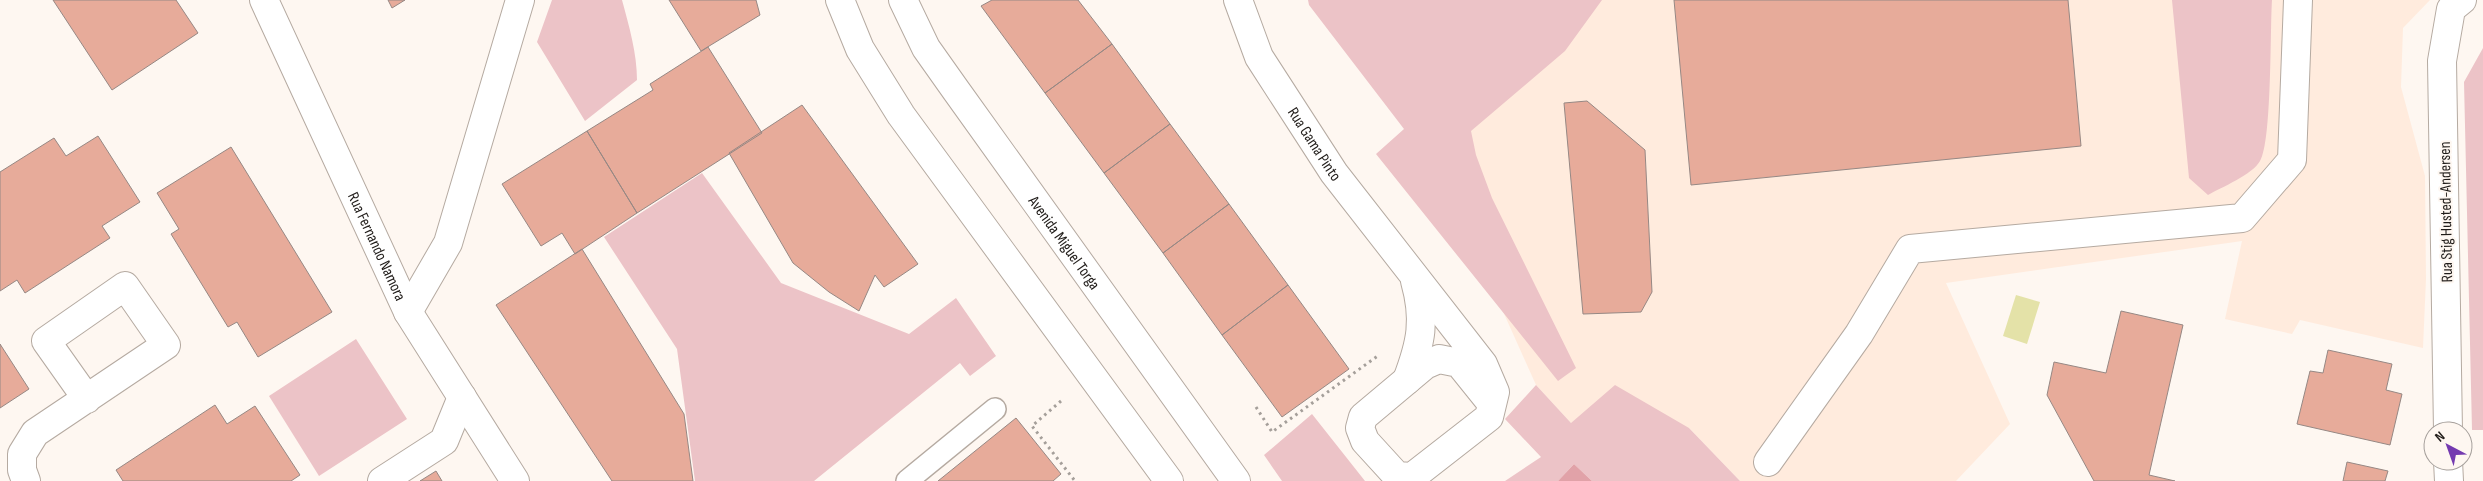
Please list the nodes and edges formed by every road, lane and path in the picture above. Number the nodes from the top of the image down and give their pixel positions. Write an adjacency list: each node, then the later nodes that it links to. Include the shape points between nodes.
1 (264, 0): 9 (street, Rua Fernando Namora)
2 (520, 0): 9 (street, via 448,243)
3 (840, 0): 25 (street, via 860,49 901,115)
4 (903, 0): 26 (street, Avenida Miguel Torga, via 926,48 954,90)
5 (1238, 0): 8 (street, Rua Gama Pinto, via 1259,57 1334,173)
6 (2298, 0): 19 (street, via 2292,160 2242,218 1910,249 1859,334)
7 (2455, 3): 18 (street, Rua Stig Husted-Andersen, via 2442,61)
8 (1413, 274): 11 (street, Rua Gama Pinto, via 1421,300 1423,323 1418,352); 15 (street, Rua Gama Pinto, via 1483,364 1495,392)
9 (408, 312): 12 (street, Rua Fernando Namora)
10 (1381, 354): 16 (path, via 1272,432)
11 (1407, 380): 15 (street, Rua Gama Pinto, via 1439,359 1452,361 1459,363); 15 (street, Rua Gama Pinto, via 1363,417 1360,428 1365,441 1402,478 1412,477 1489,417)
12 (462, 397): 21 (street, via 444,440); 22 (street, Rua Fernando Namora)
13 (86, 399): 20 (street, via 35,433 22,454)
14 (1061, 401): 24 (path, via 1032,426)
15 (1492, 404)
16 (1256, 407)
17 (995, 409): 23 (lane)
18 (2448, 421)
19 (1768, 462)
20 (26, 481)
21 (382, 481)
22 (515, 481)
23 (907, 481)
24 (1075, 481)
25 (1169, 481)
26 (1236, 481)

